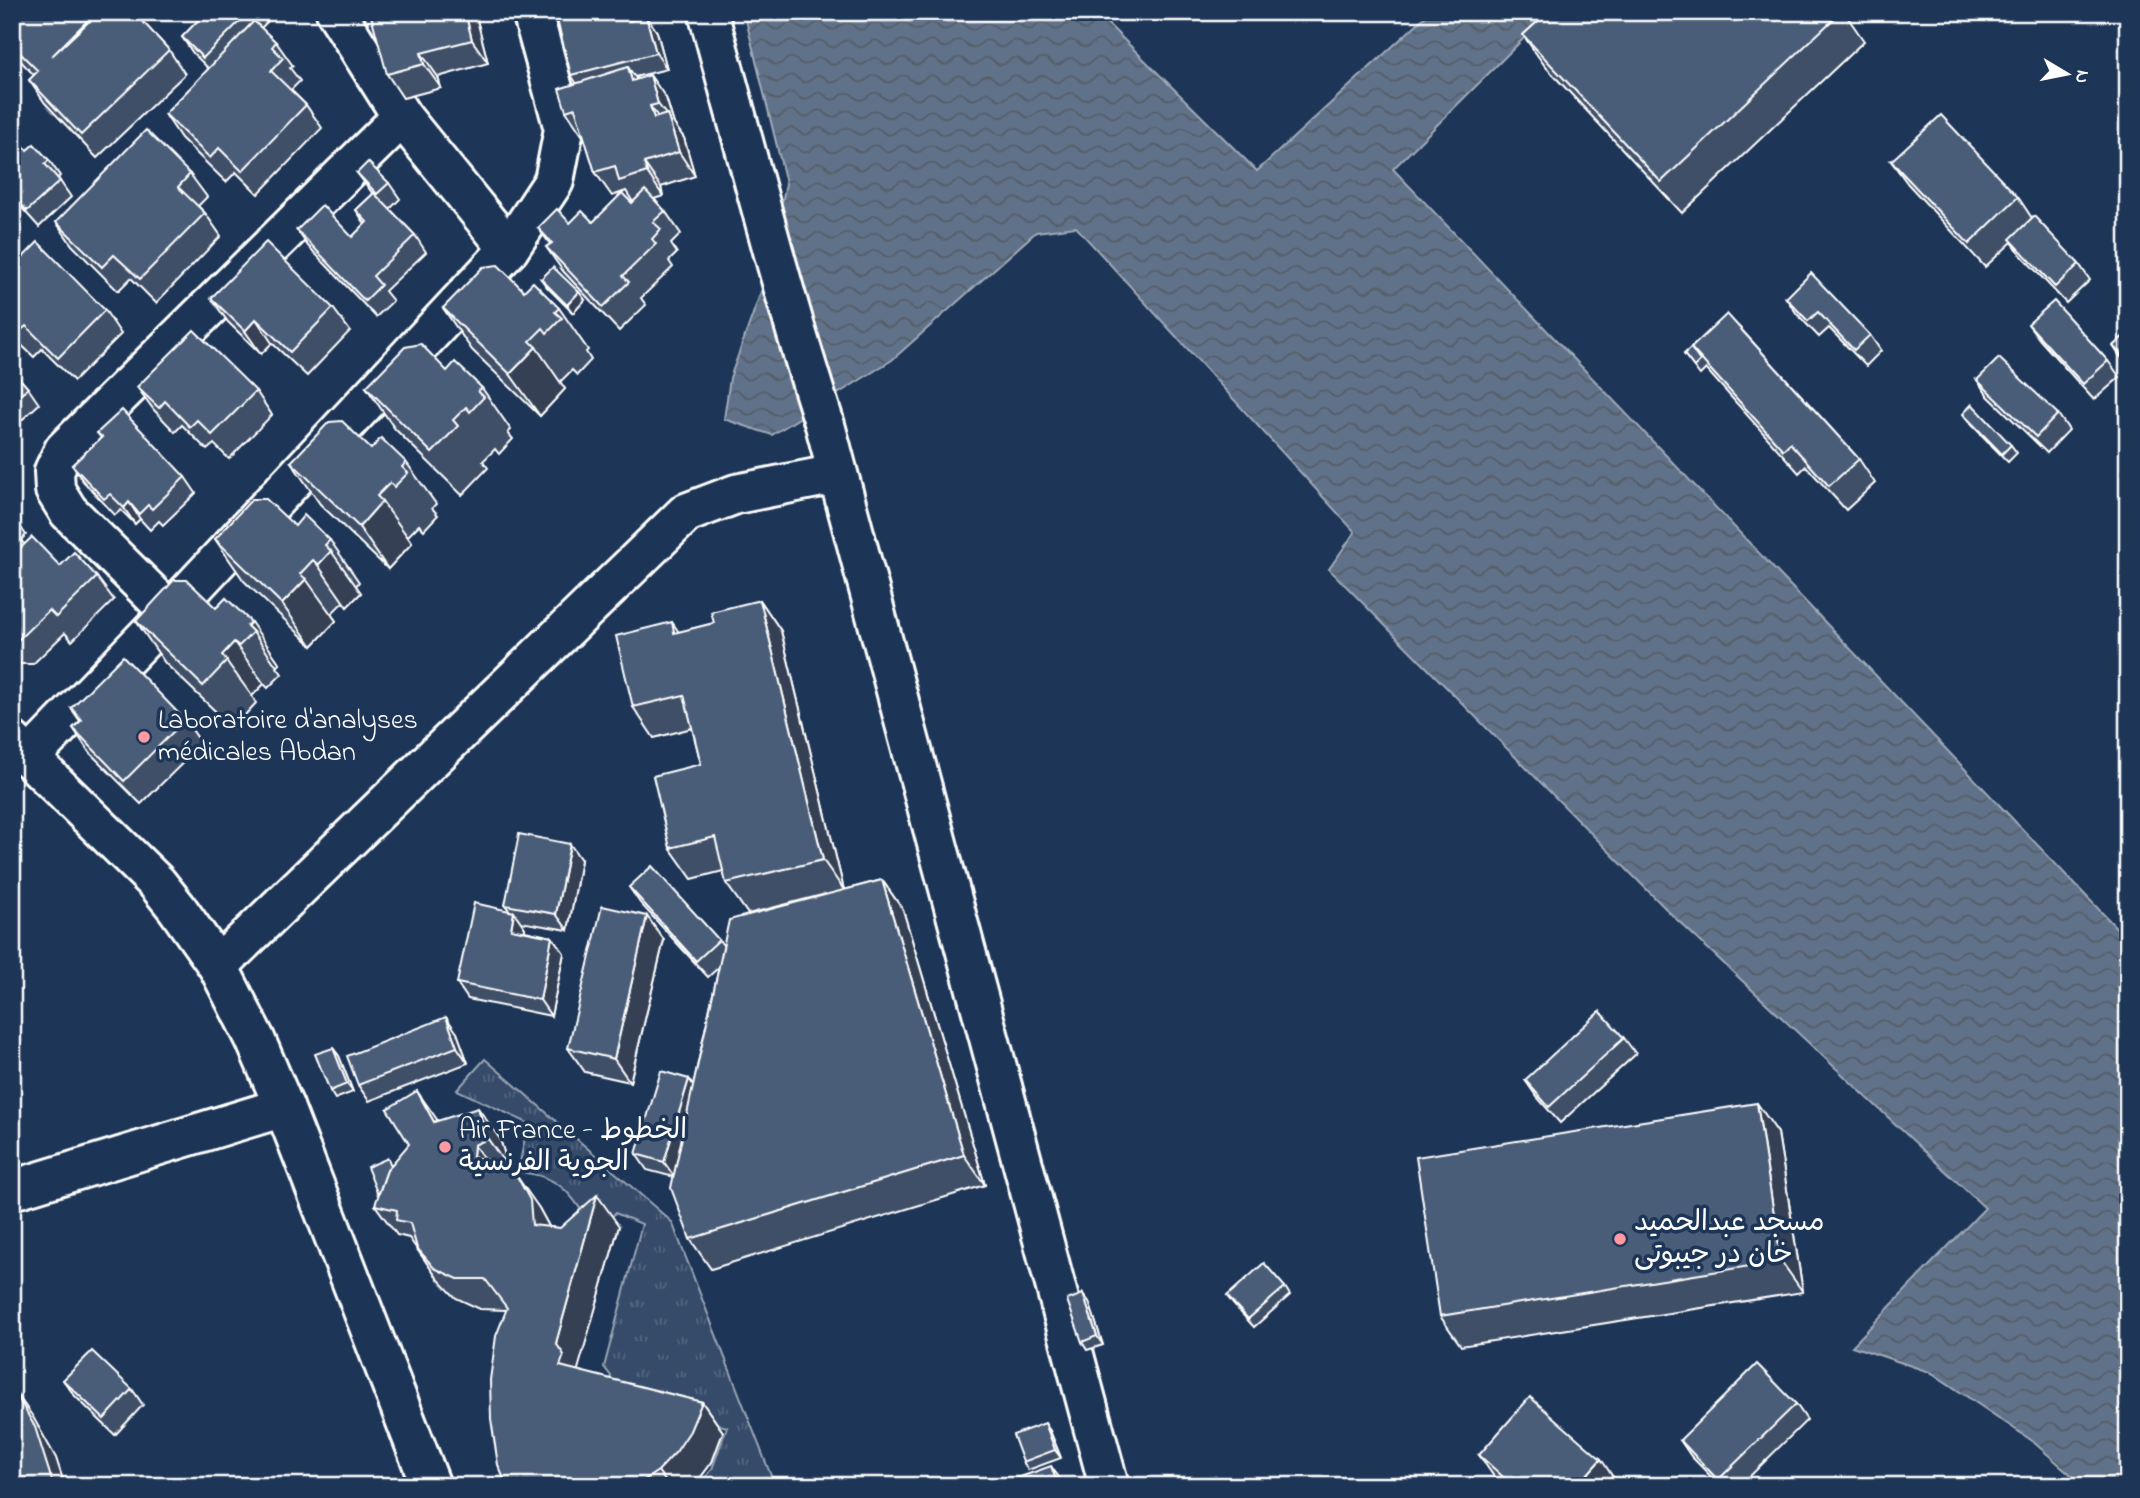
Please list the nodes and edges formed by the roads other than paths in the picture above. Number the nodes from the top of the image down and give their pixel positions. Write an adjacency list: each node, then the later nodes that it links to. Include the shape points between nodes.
1 (336, 12): 4 (street)
2 (532, 12): 5 (street, via 564,129 554,181)
3 (708, 12): 6 (street)
4 (402, 117): 5 (street); 7 (street, via 64,450 54,471 55,490 68,511)
5 (509, 249): 7 (street)
6 (837, 474): 9 (street, via 736,494 686,513); 13 (street)
7 (170, 611): 8 (street)
8 (21, 750): 9 (street, via 123,848 177,908)
9 (210, 955): 10 (street, via 255,1039)
10 (284, 1107): 11 (street); 12 (street)
11 (12, 1190)
12 (430, 1486)
13 (1109, 1486)

